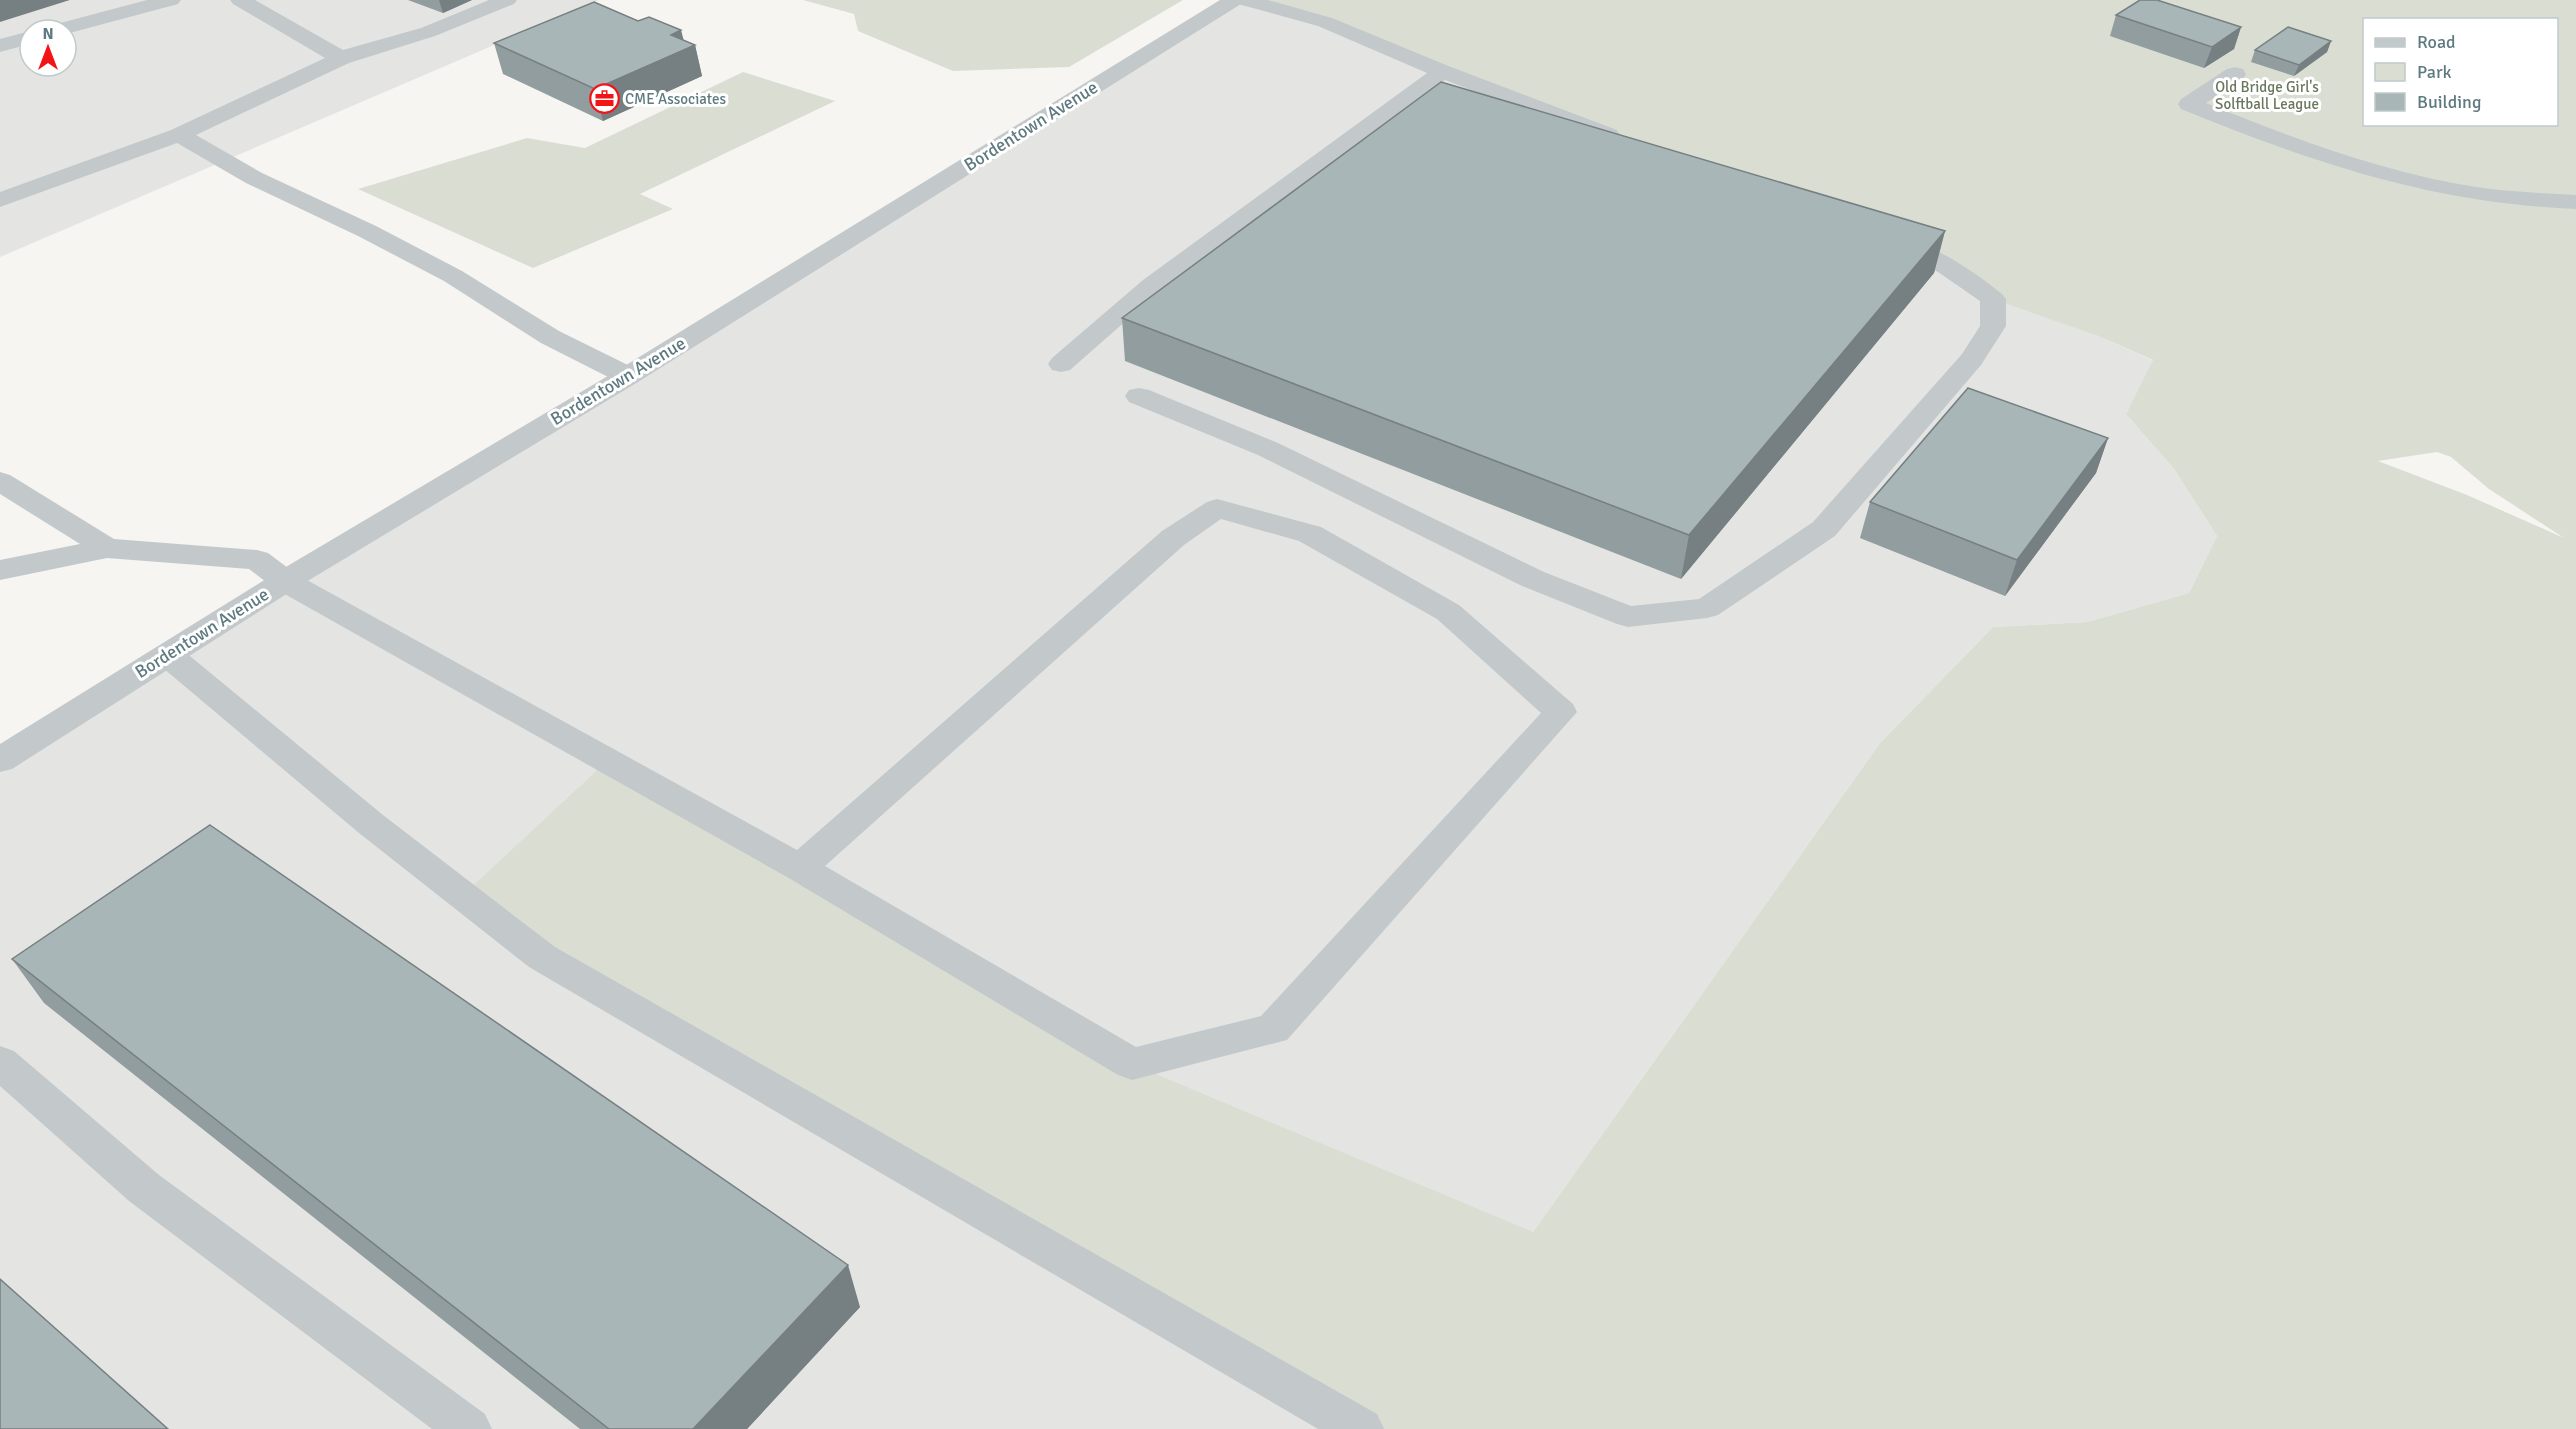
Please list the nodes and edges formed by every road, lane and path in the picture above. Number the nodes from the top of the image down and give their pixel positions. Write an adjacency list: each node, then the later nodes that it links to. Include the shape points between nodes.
1 (171, 0): 6 (street)
2 (240, 0): 9 (street)
3 (507, 0): 9 (street, via 428,32)
4 (1234, 0): 18 (street, Bordentown Avenue)
5 (1245, 0): 10 (street, via 1325,22)
6 (78, 24)
7 (18, 41): 8 (street)
8 (0, 46)
9 (341, 58): 12 (street)
10 (1443, 72): 13 (street); 17 (street, via 1152,285)
11 (2235, 74): 15 (street, via 2189,104 2264,135 2384,173 2453,189)
12 (179, 135): 14 (street); 18 (street, via 254,178 453,276 550,337)
13 (1629, 142)
14 (0, 200)
15 (2576, 202)
16 (1871, 233): 19 (street, via 1926,254 1963,274 1993,299 1993,326 1972,359 1824,529 1707,608 1628,617 1533,579 1268,449)
17 (1061, 364)
18 (628, 376): 23 (street, Bordentown Avenue)
19 (1139, 396)
20 (0, 481): 21 (street)
21 (107, 548): 22 (street); 23 (street, via 257,560)
22 (0, 570)
23 (285, 581): 24 (street, Bordentown Avenue); 26 (street)
24 (168, 655): 25 (street, Bordentown Avenue); 29 (street, via 371,824 542,957)
25 (0, 760)
26 (800, 868): 26 (street, via 1132,1064 1273,1029 1562,712 1448,612 1310,534 1217,508 1173,538)
27 (0, 1062): 28 (street, via 144,1188)
28 (469, 1429)
29 (1360, 1429)

